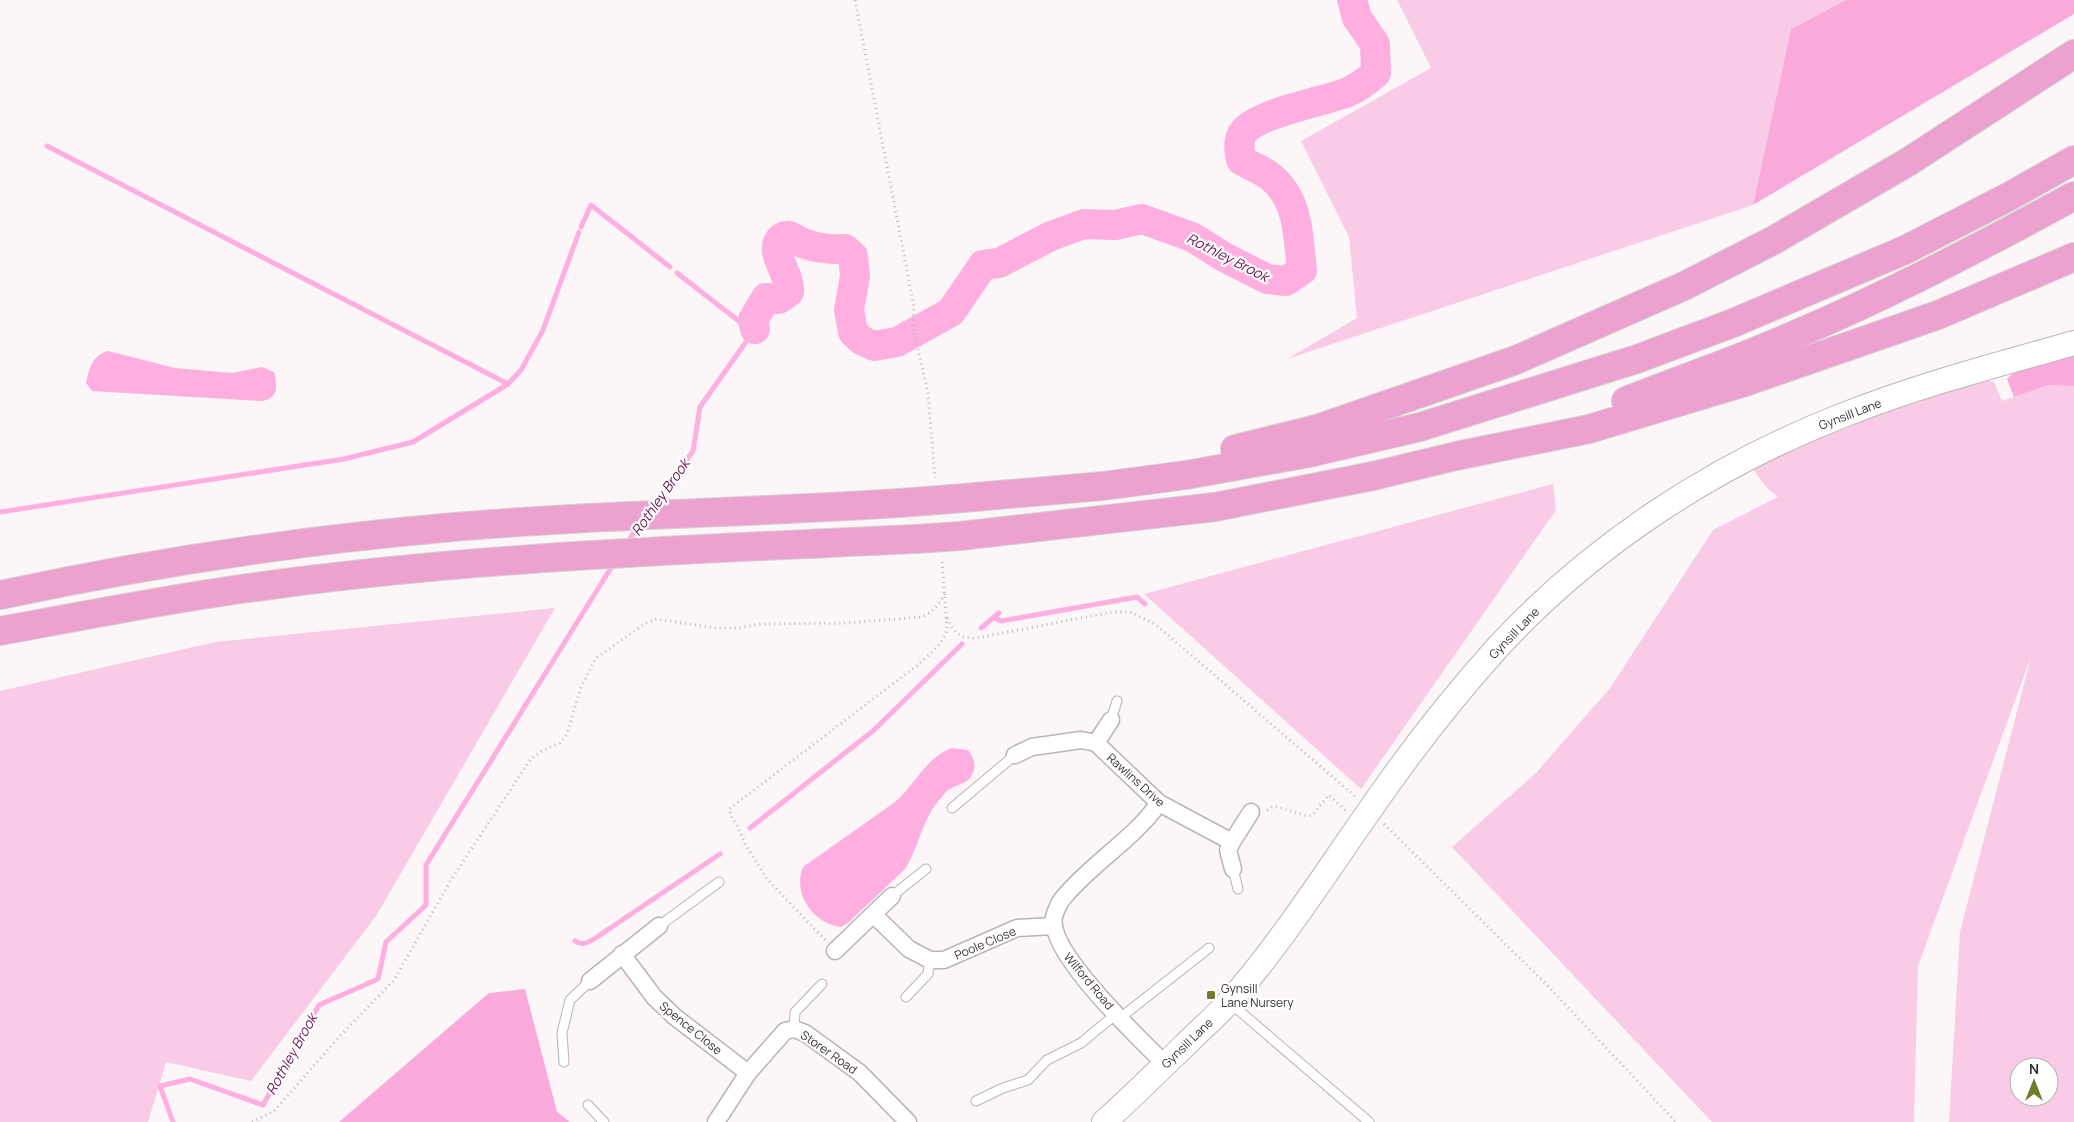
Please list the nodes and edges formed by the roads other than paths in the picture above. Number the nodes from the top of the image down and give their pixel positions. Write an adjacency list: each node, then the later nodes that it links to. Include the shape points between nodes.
1 (2074, 54): 7 (highway, via 1908,162 1774,240 1684,286 1516,360 1320,428 1181,462)
2 (2074, 160): 7 (highway, via 1905,250 1810,291 1637,359 1538,391 1420,427 1309,453 1186,475)
3 (2074, 196): 6 (highway, via 1954,261 1770,346 1619,403)
4 (2074, 257): 6 (highway, via 1938,315 1742,383 1589,429)
5 (2074, 343): 35 (street, Gynsill Lane, via 1840,416 1706,480 1643,521 1567,581 1496,650 1442,714 1295,918)
6 (1456, 456): 9 (highway, bridge, via 1215,507 960,536 592,555 428,568 279,584)
7 (998, 496): 8 (highway, bridge, via 944,490 913,502 443,528 238,551)
8 (0, 595)
9 (127, 607): 10 (highway); 11 (highway)
10 (0, 631)
11 (0, 641)
12 (1117, 701): 13 (lane)
13 (1111, 720): 14 (street, Rawlins Drive)
14 (1096, 743): 15 (street, Rawlins Drive, via 1081,740 1032,747); 16 (street, Rawlins Drive)
15 (1015, 756): 17 (lane)
16 (1159, 803): 19 (street, Rawlins Drive); 27 (street, via 1146,821 1063,898 1054,917)
17 (952, 808)
18 (1250, 814): 19 (street)
19 (1232, 842): 21 (street, via 1228,850)
20 (926, 869): 24 (lane)
21 (1233, 869): 23 (lane)
22 (719, 882): 26 (lane)
23 (1238, 889)
24 (892, 896): 25 (street)
25 (874, 915): 29 (street); 31 (street, via 909,949)
26 (659, 926): 30 (street)
27 (1054, 926): 31 (street, Poole Close, via 1016,928 944,960); 36 (street, Wilford Road, via 1068,958)
28 (1209, 948): 36 (lane)
29 (835, 951)
30 (622, 954): 32 (street); 40 (street, Spence Close, via 654,997 675,1018)
31 (930, 960): 34 (lane, via 928,974)
32 (590, 981): 38 (lane, via 570,1000 562,1032)
33 (822, 984): 37 (lane, via 795,1012)
34 (906, 997)
35 (1228, 1002): 39 (street, Gynsill Lane); 47 (lane)
36 (1118, 1016): 39 (street, Wilford Road); 41 (lane, via 1081,1043 1047,1060 1028,1080)
37 (794, 1029): 40 (street, Storer Road, via 785,1031); 45 (street, Storer Road, via 805,1032 860,1073)
38 (564, 1062)
39 (1165, 1064): 46 (street, Gynsill Lane)
40 (748, 1073): 44 (street, Storer Road)
41 (976, 1101)
42 (588, 1105): 43 (lane)
43 (604, 1122)
44 (716, 1122)
45 (908, 1122)
46 (1104, 1122)
47 (1369, 1122)

